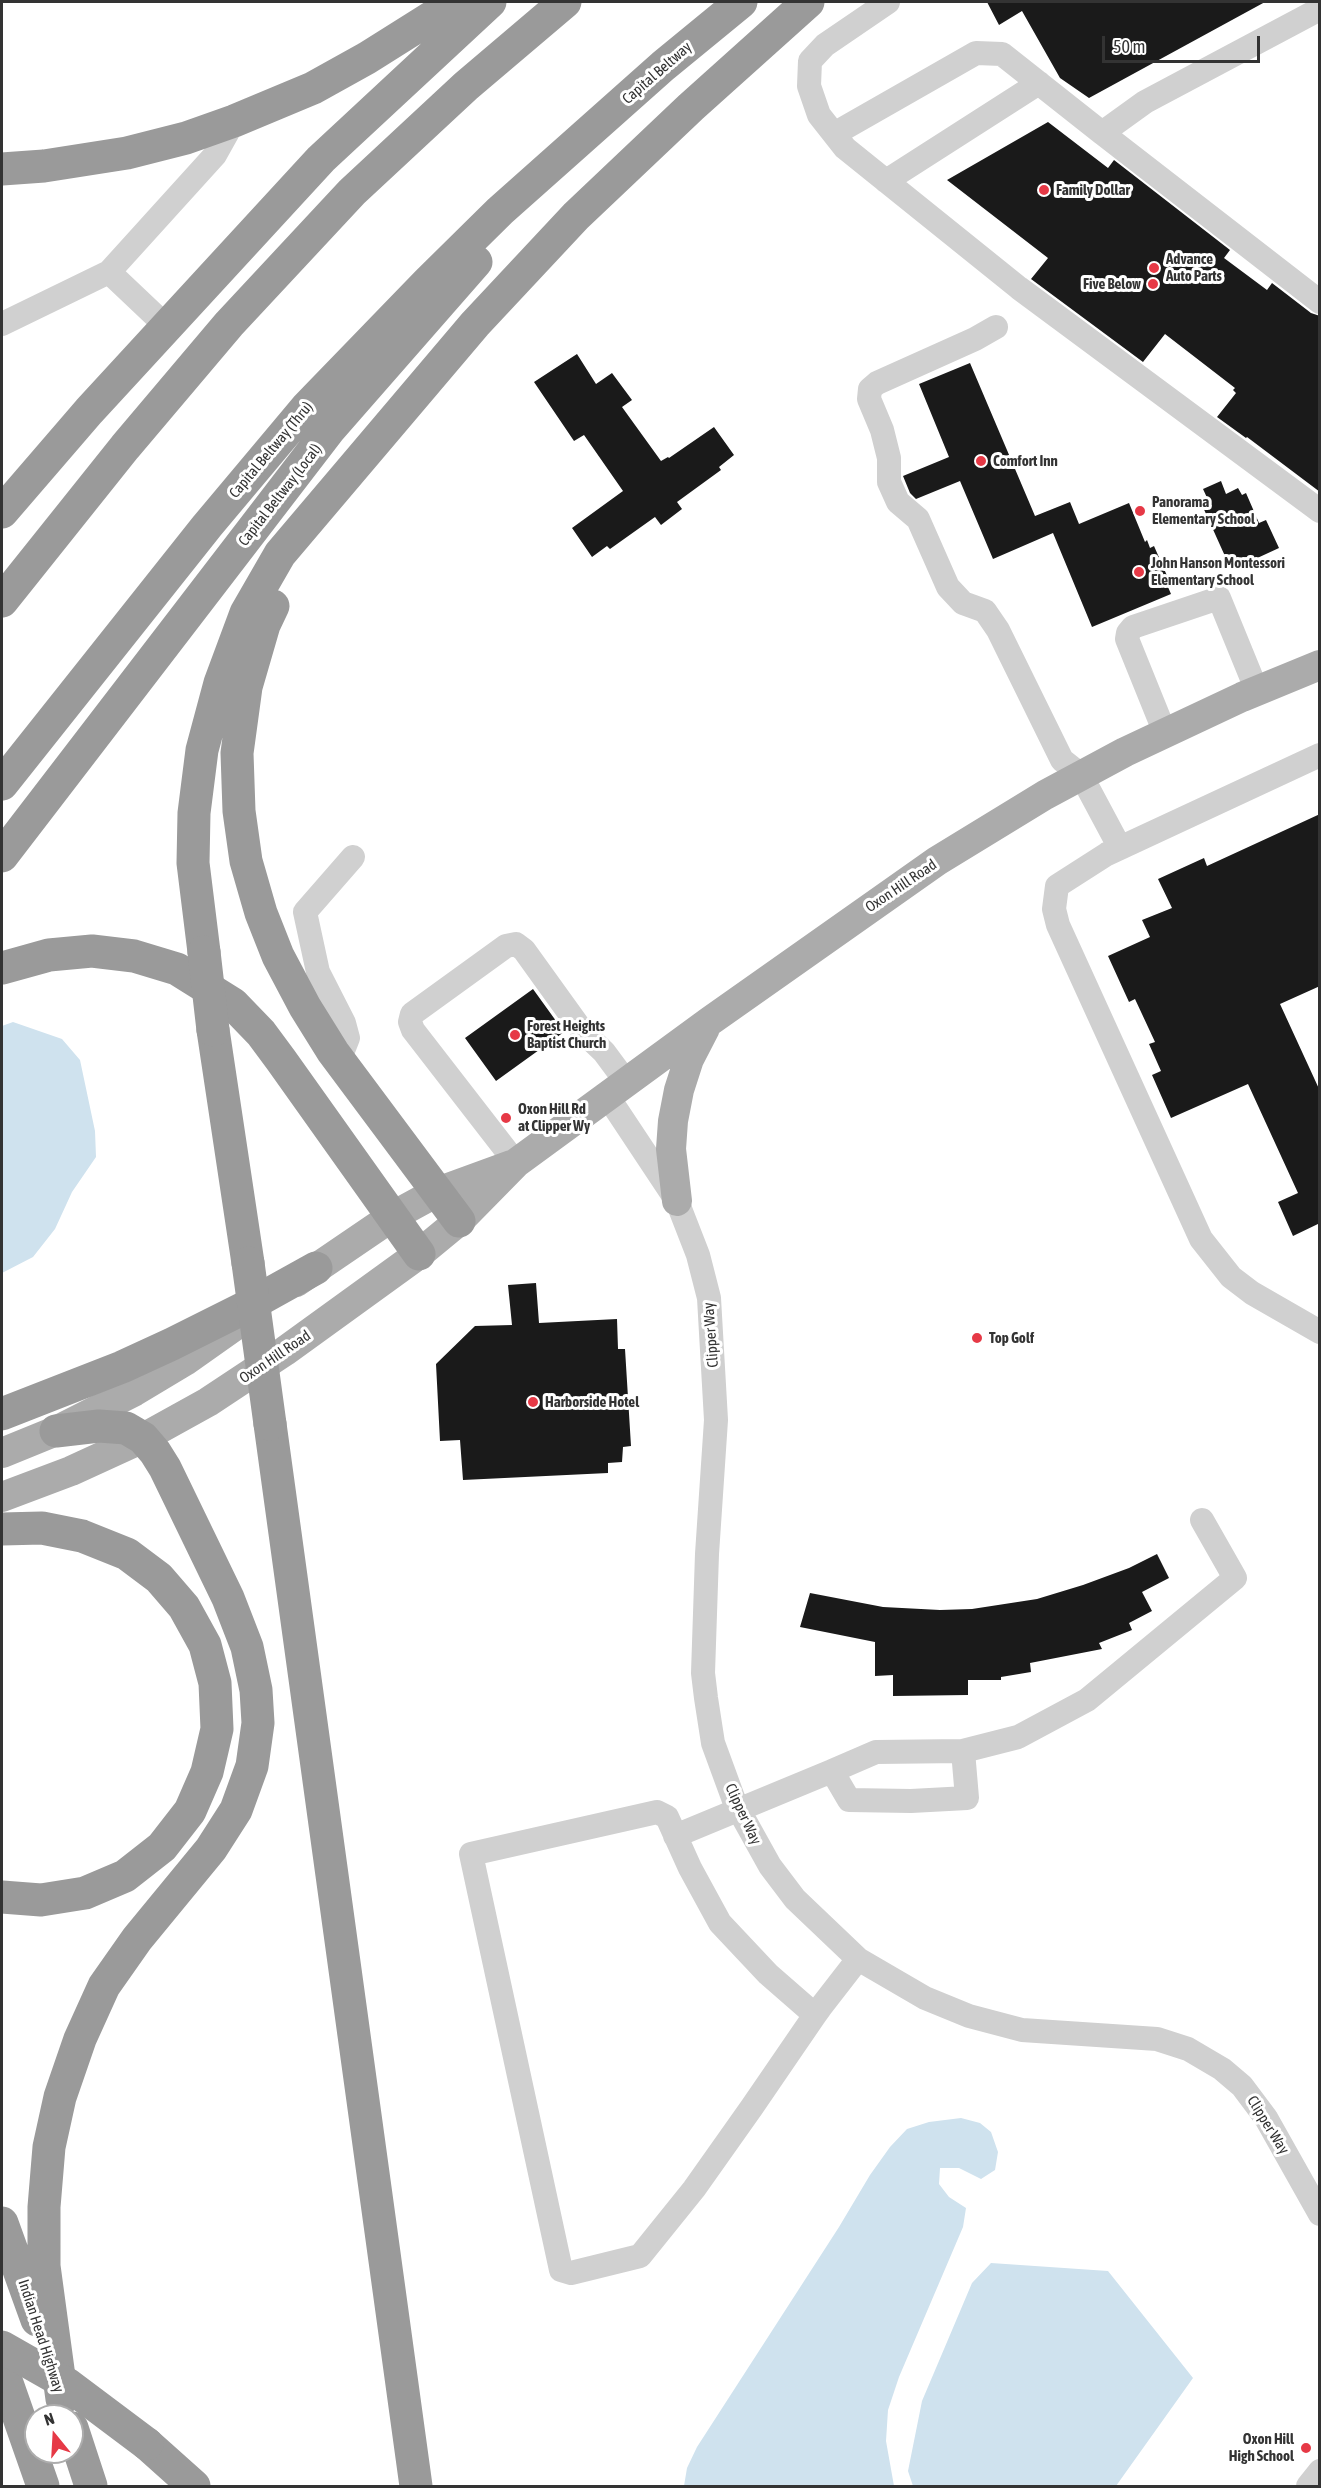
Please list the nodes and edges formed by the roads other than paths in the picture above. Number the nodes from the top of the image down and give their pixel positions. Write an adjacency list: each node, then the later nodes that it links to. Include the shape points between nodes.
1 (456, 2): 9 (highway, via 313,88)
2 (490, 2): 18 (highway, via 321,159)
3 (565, 2): 23 (highway, via 466,86 352,192 222,333)
4 (741, 2): 12 (highway, Capital Beltway)
5 (808, 2): 20 (highway, via 576,216)
6 (888, 2): 11 (street, via 825,45 810,61 809,86 819,115)
7 (1320, 9): 10 (street, via 1146,102)
8 (1039, 83): 10 (street); 11 (street, via 1002,54 976,53); 14 (street)
9 (234, 121): 13 (highway, via 126,153); 15 (street, via 215,155)
10 (1102, 133): 16 (street)
11 (834, 134): 14 (street, via 845,148)
12 (574, 146): 29 (highway, Capital Beltway (Thru), via 500,211 306,408); 31 (highway, Capital Beltway (Local), via 538,197 329,430)
13 (2, 169)
14 (886, 181): 21 (street, via 1019,288)
15 (109, 272): 17 (street); 18 (street)
16 (1316, 291)
17 (2, 324)
18 (166, 326): 22 (highway)
19 (996, 327): 28 (street, via 877,383 870,389 868,399 882,430 889,458 889,482 898,502 918,519 948,586 963,603 985,611 998,630 1062,760)
20 (356, 462): 35 (highway, via 293,564 264,625 246,687 237,753 246,861 261,913 304,1007); 70 (highway, bridge, via 280,554 246,613 220,683 202,750 193,863)
21 (1320, 511)
22 (2, 512)
23 (2, 601)
24 (1320, 665): 25 (main road, Oxon Hill Road)
25 (1257, 691): 26 (main road, Oxon Hill Road); 26 (street, via 1219,598 1133,627 1127,639)
26 (1165, 733): 28 (main road, Oxon Hill Road)
27 (1320, 755): 30 (street)
28 (1081, 775): 30 (street); 34 (main road, Oxon Hill Road, via 937,861)
29 (2, 784)
30 (1120, 848): 44 (street, via 1057,886 1054,909 1058,925 1201,1239 1231,1277)
31 (2, 856)
32 (353, 857): 35 (street, via 305,912 318,972 348,1038)
33 (2, 968): 40 (highway, via 49,955 92,951 177,969 232,1004 261,1033)
34 (710, 1021): 36 (main road, Oxon Hill Road); 39 (main road, via 689,1059 673,1121 671,1149)
35 (339, 1061): 38 (highway)
36 (617, 1090): 37 (main road, Oxon Hill Road); 37 (street, Clipper Way, via 604,1052 583,1032 524,950 516,944 506,946 412,1014 410,1022); 39 (street, Clipper Way)
37 (516, 1163): 38 (main road, Oxon Hill Road); 41 (main road, Oxon Hill Road)
38 (437, 1192): 40 (main road, Oxon Hill Road); 41 (highway)
39 (677, 1201): 54 (street, Clipper Way, via 698,1255 709,1298 716,1419 709,1500 704,1673 713,1743)
40 (393, 1216): 42 (highway); 43 (main road, Oxon Hill Road)
41 (459, 1221): 42 (main road, Oxon Hill Road)
42 (419, 1254): 47 (main road, Oxon Hill Road, via 228,1389)
43 (316, 1268): 45 (highway, via 142,1358); 46 (main road, Oxon Hill Road, via 185,1361)
44 (1320, 1332)
45 (2, 1414)
46 (56, 1431): 47 (highway, via 99,1426 126,1428); 48 (main road, Oxon Hill Road)
47 (143, 1438): 49 (main road, Oxon Hill Road); 64 (highway, via 165,1468 228,1598 247,1647 258,1723 252,1766 236,1810 211,1849 104,1986 60,2097 46,2187 44,2266)
48 (2, 1453)
49 (2, 1497)
50 (1202, 1520): 52 (street, via 1235,1578 1087,1700 1018,1737)
51 (2, 1529): 56 (highway, via 42,1528 82,1536 127,1554 159,1578 184,1607 205,1645 215,1683 217,1729 207,1772 190,1810 162,1847 125,1876 85,1893 41,1900)
52 (963, 1751): 53 (street, via 876,1752); 53 (street, via 967,1798 849,1800)
53 (832, 1771): 54 (street)
54 (738, 1809): 55 (street); 57 (street, Clipper Way, via 770,1866 795,1899)
55 (675, 1836): 58 (street, via 720,1923 768,1974); 58 (street, via 667,1817 657,1812 471,1854 561,2270 571,2273 640,2256 694,2189)
56 (2, 1897)
57 (858, 1959): 58 (street); 59 (street, Clipper Way, via 925,1998 969,2016 1022,2030 1157,2039 1188,2049 1242,2086 1266,2118)
58 (815, 2015)
59 (1320, 2214)
60 (2, 2223): 63 (highway, Indian Head Highway)
61 (2, 2347): 69 (highway, bridge, via 67,2384 147,2444)
62 (2, 2369): 67 (highway)
63 (64, 2404)
64 (65, 2404)
65 (83, 2464): 68 (highway, Indian Head Highway)
66 (1320, 2471): 71 (street)
67 (43, 2487)
68 (91, 2487)
69 (194, 2487)
70 (416, 2487)
71 (1308, 2487)

